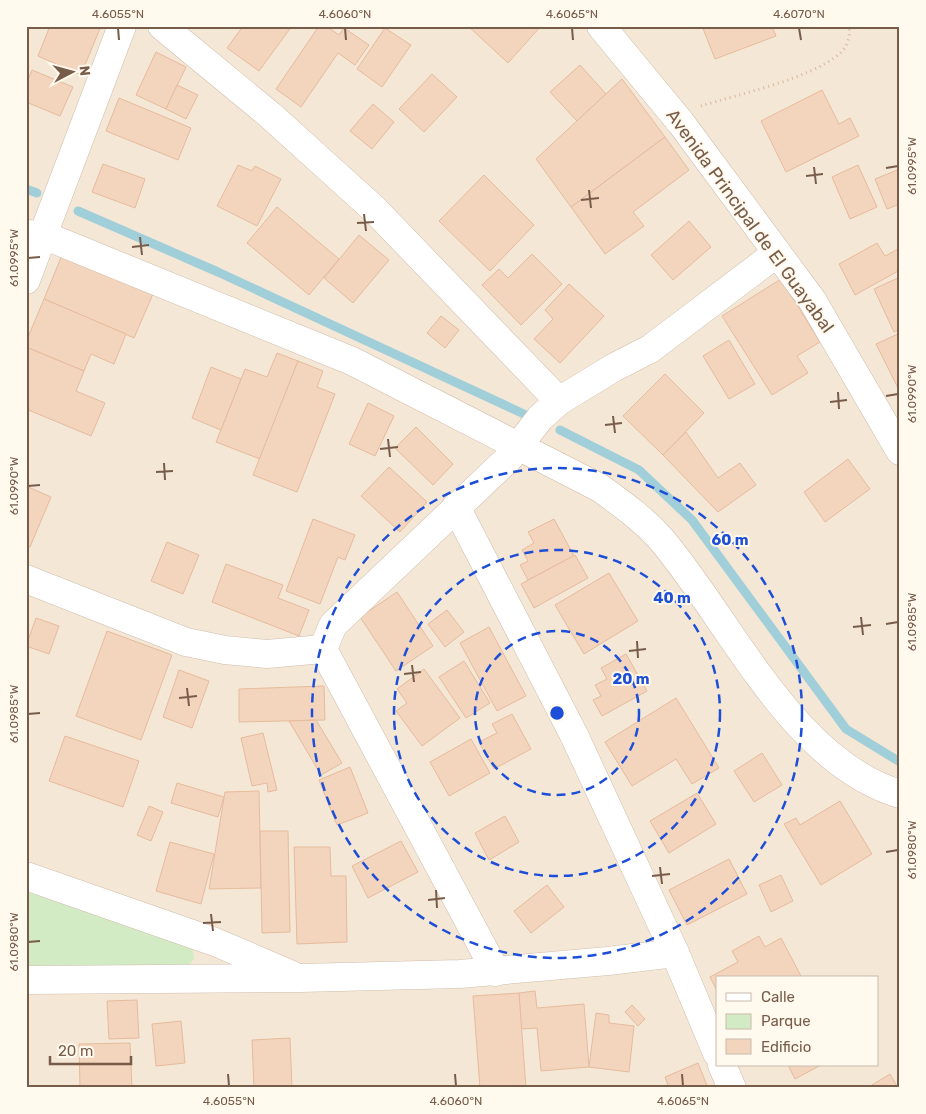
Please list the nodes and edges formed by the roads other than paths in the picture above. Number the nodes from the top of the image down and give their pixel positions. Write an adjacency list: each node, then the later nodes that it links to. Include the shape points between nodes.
1 (122, 26): 4 (street)
2 (162, 26): 7 (street, via 270,115 374,209)
3 (601, 26): 5 (street, Avenida Principal de El Guayabal, via 674,114)
4 (35, 235): 6 (street); 8 (street, via 352,361)
5 (778, 253): 7 (street, via 650,350); 9 (street, Avenida Principal de El Guayabal, via 812,300)
6 (26, 280)
7 (559, 401): 8 (street, via 540,418)
8 (519, 445): 10 (street); 13 (street, via 600,488 632,511 660,539 786,710 818,746 848,770 880,788)
9 (900, 451)
10 (456, 507): 12 (street, via 333,625); 15 (street, via 574,735)
11 (26, 579): 12 (street, via 186,642 267,654)
12 (323, 649): 16 (street)
13 (900, 794)
14 (26, 876): 17 (street, via 215,942)
15 (675, 953): 16 (street); 19 (street)
16 (496, 972): 17 (street)
17 (300, 978): 18 (street)
18 (26, 980)
19 (716, 1051)
20 (722, 1066): 21 (street)
21 (732, 1088)

